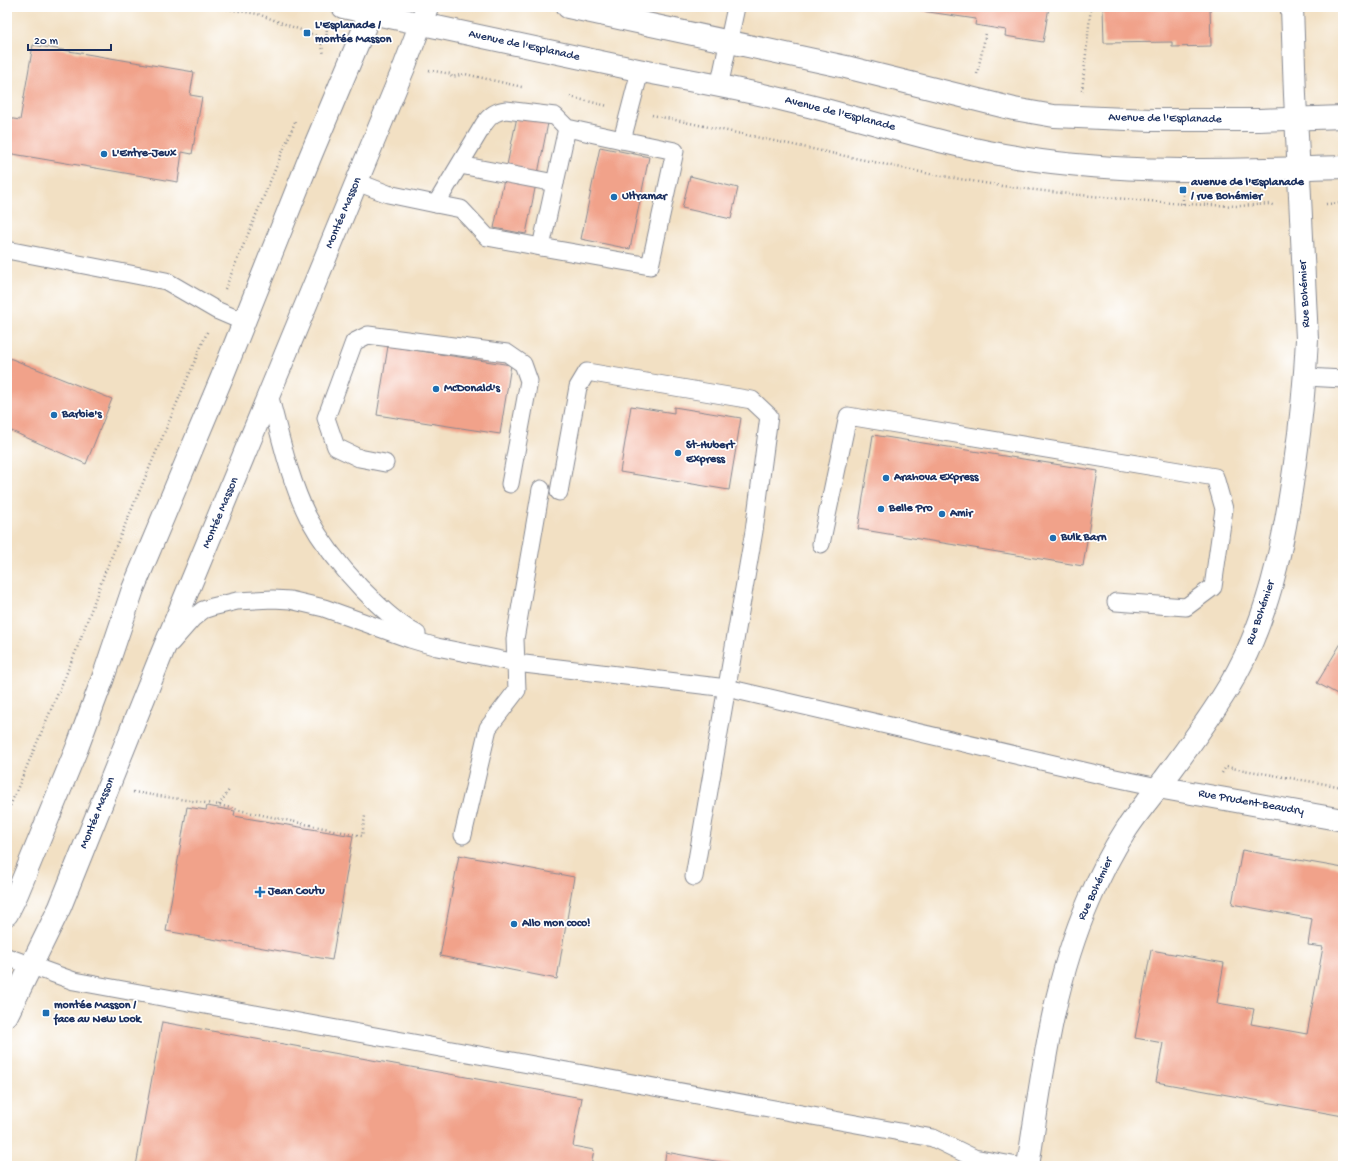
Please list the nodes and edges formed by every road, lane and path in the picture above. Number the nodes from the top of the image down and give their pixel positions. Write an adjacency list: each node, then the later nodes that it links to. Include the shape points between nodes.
1 (215, 7): 12 (path, via 258,14 316,36)
2 (343, 7): 7 (street, Avenue de l'Esplanade)
3 (568, 7): 10 (street, Avenue de l'Esplanade)
4 (736, 7): 10 (lane)
5 (1091, 7): 19 (path)
6 (1292, 7): 21 (street, Rue Bohémier)
7 (371, 10): 8 (street, Avenue de l'Esplanade); 34 (street)
8 (424, 15): 14 (street, Avenue de l'Esplanade); 27 (street, Montée Masson)
9 (986, 34): 17 (path)
10 (728, 41): 18 (lane); 21 (street, Avenue de l'Esplanade, via 1037,114 1151,120)
11 (326, 43): 12 (path)
12 (323, 45): 13 (path)
13 (324, 56)
14 (640, 71): 18 (street, Avenue de l'Esplanade); 23 (lane)
15 (451, 75): 16 (path)
16 (477, 76)
17 (976, 80)
18 (719, 87): 26 (street, Avenue de l'Esplanade, via 791,101 947,143 1022,158 1107,167)
19 (1081, 98)
20 (1343, 117): 21 (street, Avenue de l'Esplanade)
21 (1297, 119): 26 (street, Rue Bohémier)
22 (567, 128): 23 (lane); 24 (lane, via 555,116 499,111 488,119); 28 (lane)
23 (622, 140): 32 (lane, via 676,151 650,266)
24 (460, 165): 28 (lane); 29 (lane)
25 (1343, 167): 26 (street, Avenue de l'Esplanade)
26 (1299, 169): 36 (street, Rue Bohémier, via 1307,339)
27 (357, 182): 29 (lane, via 388,194); 38 (street, Montée Masson)
28 (555, 183): 32 (lane)
29 (436, 204): 32 (lane, via 461,209 487,237)
30 (1270, 204): 31 (path)
31 (1251, 206)
32 (541, 247)
33 (7, 250): 34 (lane, via 166,281 216,310)
34 (244, 322): 60 (street, via 132,589 77,748)
35 (208, 329): 55 (path, via 105,572 76,650)
36 (1306, 377): 37 (lane); 50 (street, Rue Bohémier, via 1285,527 1278,562 1257,630 1247,655 1224,694)
37 (1343, 379)
38 (269, 394): 45 (lane, via 298,492 324,543 346,572 380,607 410,630); 46 (street, Montée Masson)
39 (385, 463): 40 (lane, via 359,458 336,447 326,418 354,342 368,335 507,353 523,364 529,381)
40 (510, 484)
41 (541, 489): 47 (lane, via 515,638)
42 (559, 492): 48 (lane, via 578,387 587,372 752,400 769,416 754,531)
43 (821, 544): 44 (lane, via 848,416 1214,477 1224,509 1213,587 1186,607)
44 (1116, 602)
45 (450, 650): 46 (lane, via 306,603 267,599 224,603 203,610 184,627); 47 (lane)
46 (160, 658): 62 (street, Montée Masson, via 60,907)
47 (516, 664): 48 (lane); 58 (lane, via 517,690 488,728)
48 (727, 688): 50 (lane); 59 (lane)
49 (1226, 767): 51 (path)
50 (1158, 786): 57 (street, Rue Prudent-Beaudry); 65 (street, Rue Bohémier, via 1126,829 1105,865 1073,940 1053,1014)
51 (1343, 787)
52 (229, 790): 54 (path)
53 (129, 791): 54 (path)
54 (219, 805): 56 (path, via 362,836)
55 (7, 814)
56 (365, 816)
57 (1343, 820)
58 (463, 835)
59 (694, 877)
60 (7, 914)
61 (7, 957): 62 (lane)
62 (30, 966): 63 (street, Montée Masson); 64 (lane, via 82,983 933,1138 974,1158)
63 (7, 1015)
64 (1018, 1166)
65 (1028, 1166)

